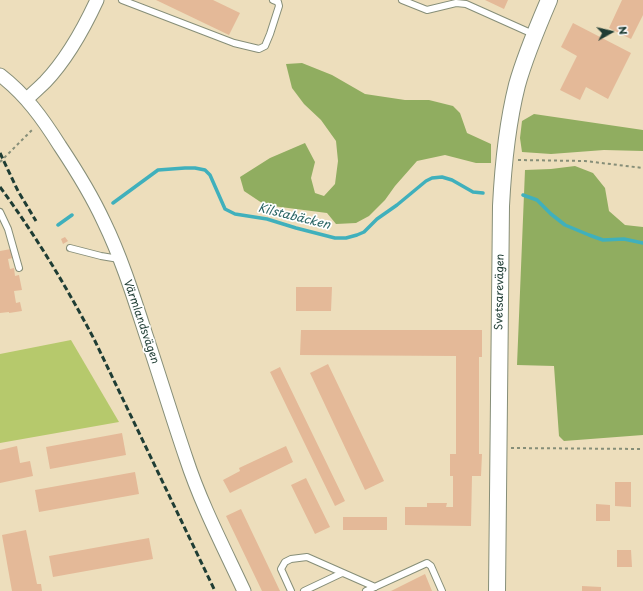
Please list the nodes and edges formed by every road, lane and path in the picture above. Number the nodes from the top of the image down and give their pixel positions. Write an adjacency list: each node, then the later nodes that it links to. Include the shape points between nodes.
1 (97, 0): 8 (street, via 59,65)
2 (122, 0): 3 (lane, via 234,43 259,49 265,46 279,6 278,2)
3 (273, 0)
4 (402, 0): 6 (lane, via 427,10 456,3 466,4)
5 (549, 0): 6 (street, Svetsarevägen)
6 (535, 34): 10 (street, Svetsarevägen, via 517,86)
7 (0, 75): 8 (street, Värmlandsvägen)
8 (27, 99): 9 (street, Värmlandsvägen)
9 (43, 120): 11 (path); 15 (street, Värmlandsvägen, via 88,191)
10 (504, 160): 12 (path, via 585,161); 17 (street, Svetsarevägen, via 501,206)
11 (0, 162)
12 (643, 168)
13 (0, 212): 16 (lane, via 8,229)
14 (70, 248): 15 (lane)
15 (119, 259): 21 (street, Värmlandsvägen, via 186,460)
16 (19, 268)
17 (498, 448): 18 (path); 26 (street, Svetsarevägen)
18 (643, 449)
19 (342, 573): 20 (lane); 22 (lane, via 307,557 291,559 285,562 281,569); 23 (lane)
20 (375, 587): 24 (lane); 25 (lane, via 426,563 431,566)
21 (244, 591)
22 (291, 591)
23 (304, 591)
24 (366, 591)
25 (442, 591)
26 (496, 591)

